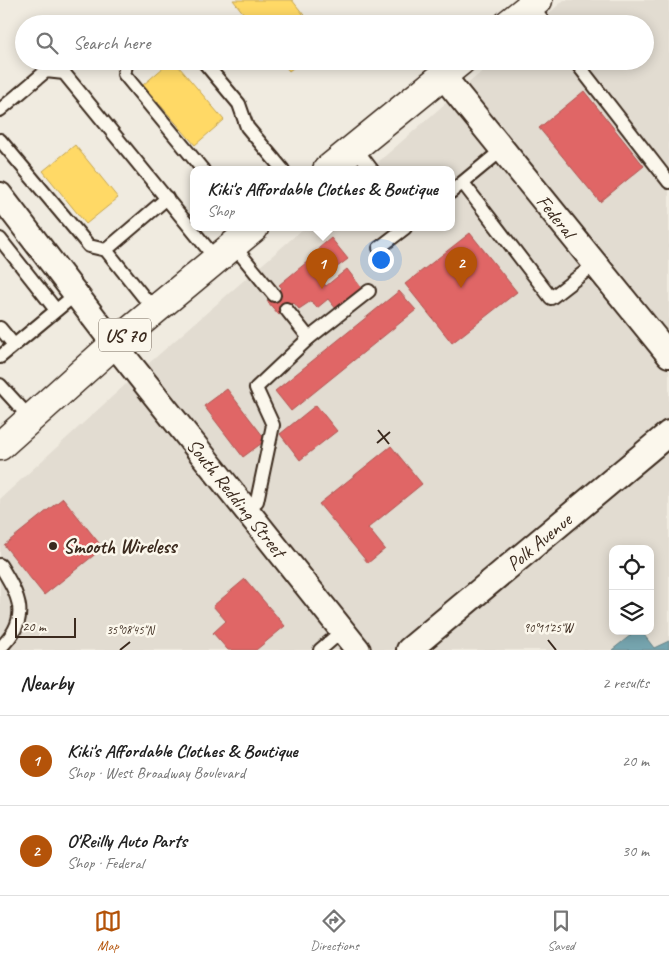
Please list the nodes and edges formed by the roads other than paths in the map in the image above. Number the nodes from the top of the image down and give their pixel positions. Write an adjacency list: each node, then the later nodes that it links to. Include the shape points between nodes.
1 (125, 70): 10 (lane, via 124,74)
2 (210, 70): 11 (lane, via 238,104 247,127)
3 (451, 70): 8 (main road)
4 (453, 70): 9 (street, Federal)
5 (582, 70): 14 (lane)
6 (0, 110): 18 (lane, via 46,71 64,73)
7 (0, 140): 25 (lane, via 89,246)
8 (356, 149): 12 (main road); 13 (lane)
9 (503, 150): 15 (lane); 26 (street, Federal)
10 (199, 166)
11 (279, 166)
12 (333, 166)
13 (369, 166)
14 (669, 182)
15 (463, 183): 16 (lane); 26 (lane, via 551,298)
16 (455, 189)
17 (1, 198): 28 (street, South Redding Street)
18 (166, 198): 19 (lane); 25 (lane)
19 (190, 211)
20 (228, 231): 22 (lane)
21 (402, 231): 24 (lane)
22 (241, 238): 29 (lane); 32 (main road, US 70)
23 (0, 239): 31 (lane)
24 (379, 248)
25 (106, 250): 32 (lane)
26 (595, 264): 37 (street, Federal)
27 (369, 291): 34 (lane)
28 (76, 294): 31 (lane); 35 (street, South Redding Street)
29 (274, 295)
30 (286, 309): 34 (lane)
31 (56, 310): 36 (lane)
32 (154, 310): 35 (main road, US 70)
33 (0, 328): 36 (lane)
34 (309, 338): 43 (lane, via 256,388 273,425 257,501)
35 (114, 344): 40 (main road, US 70); 43 (street, South Redding Street)
36 (14, 345): 38 (lane)
37 (669, 355)
38 (0, 357)
39 (0, 385): 40 (lane)
40 (31, 419): 42 (main road, US 70)
41 (669, 433): 49 (street, Polk Avenue)
42 (0, 446)
43 (246, 510): 45 (street, South Redding Street)
44 (0, 565): 46 (lane, via 18,593 19,618 12,637)
45 (342, 631): 47 (lane); 48 (street, South Redding Street)
46 (0, 648)
47 (320, 650)
48 (358, 650)
49 (409, 650)

